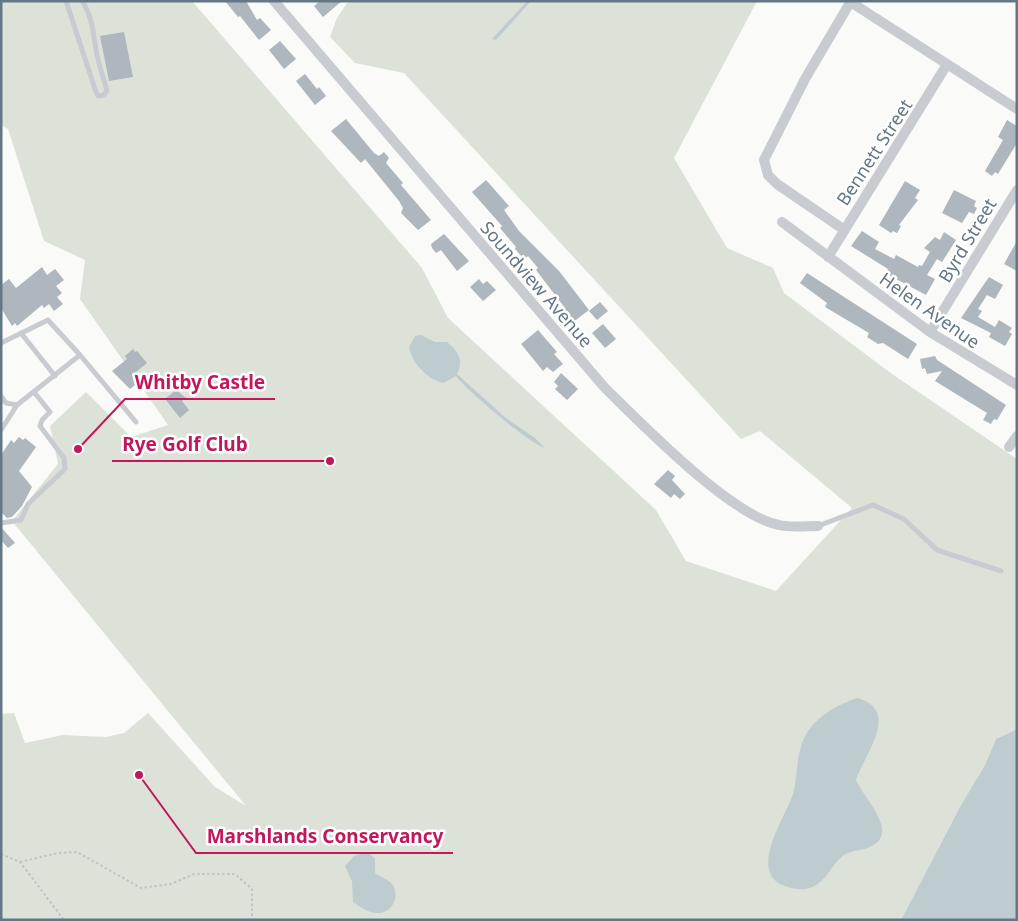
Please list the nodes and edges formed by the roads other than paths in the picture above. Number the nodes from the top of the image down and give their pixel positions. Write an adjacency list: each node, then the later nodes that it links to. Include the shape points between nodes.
1 (66, 1): 2 (lane, via 96,92 98,96 104,95 107,90 94,32)
2 (82, 1)
3 (274, 1): 25 (street, Soundview Avenue, via 605,388 647,429 720,494 751,514 778,525)
4 (850, 2): 5 (street); 9 (street, via 767,151 764,167 777,184)
5 (946, 66): 6 (street); 9 (street, Bennett Street, via 864,200)
6 (1017, 109)
7 (1017, 190): 11 (street, Byrd Street)
8 (782, 222): 10 (street, Helen Avenue)
9 (843, 228): 10 (street, Bennett Street)
10 (828, 256): 11 (street, Helen Avenue)
11 (930, 332): 16 (street, Helen Avenue)
12 (21, 333): 13 (lane); 14 (lane, via 48,320); 15 (lane)
13 (1, 343)
14 (80, 355): 15 (lane); 20 (lane)
15 (54, 376): 17 (lane)
16 (1017, 385)
17 (33, 394): 19 (lane); 24 (lane, via 50,412 40,426 64,458 65,469 28,504 21,520)
18 (1, 396): 19 (lane, via 6,403)
19 (17, 405): 21 (lane)
20 (136, 422)
21 (1, 430)
22 (1017, 436): 23 (street)
23 (1009, 447)
24 (1, 523)
25 (818, 526): 26 (lane, via 873,505 904,520 937,550)
26 (1001, 571)

